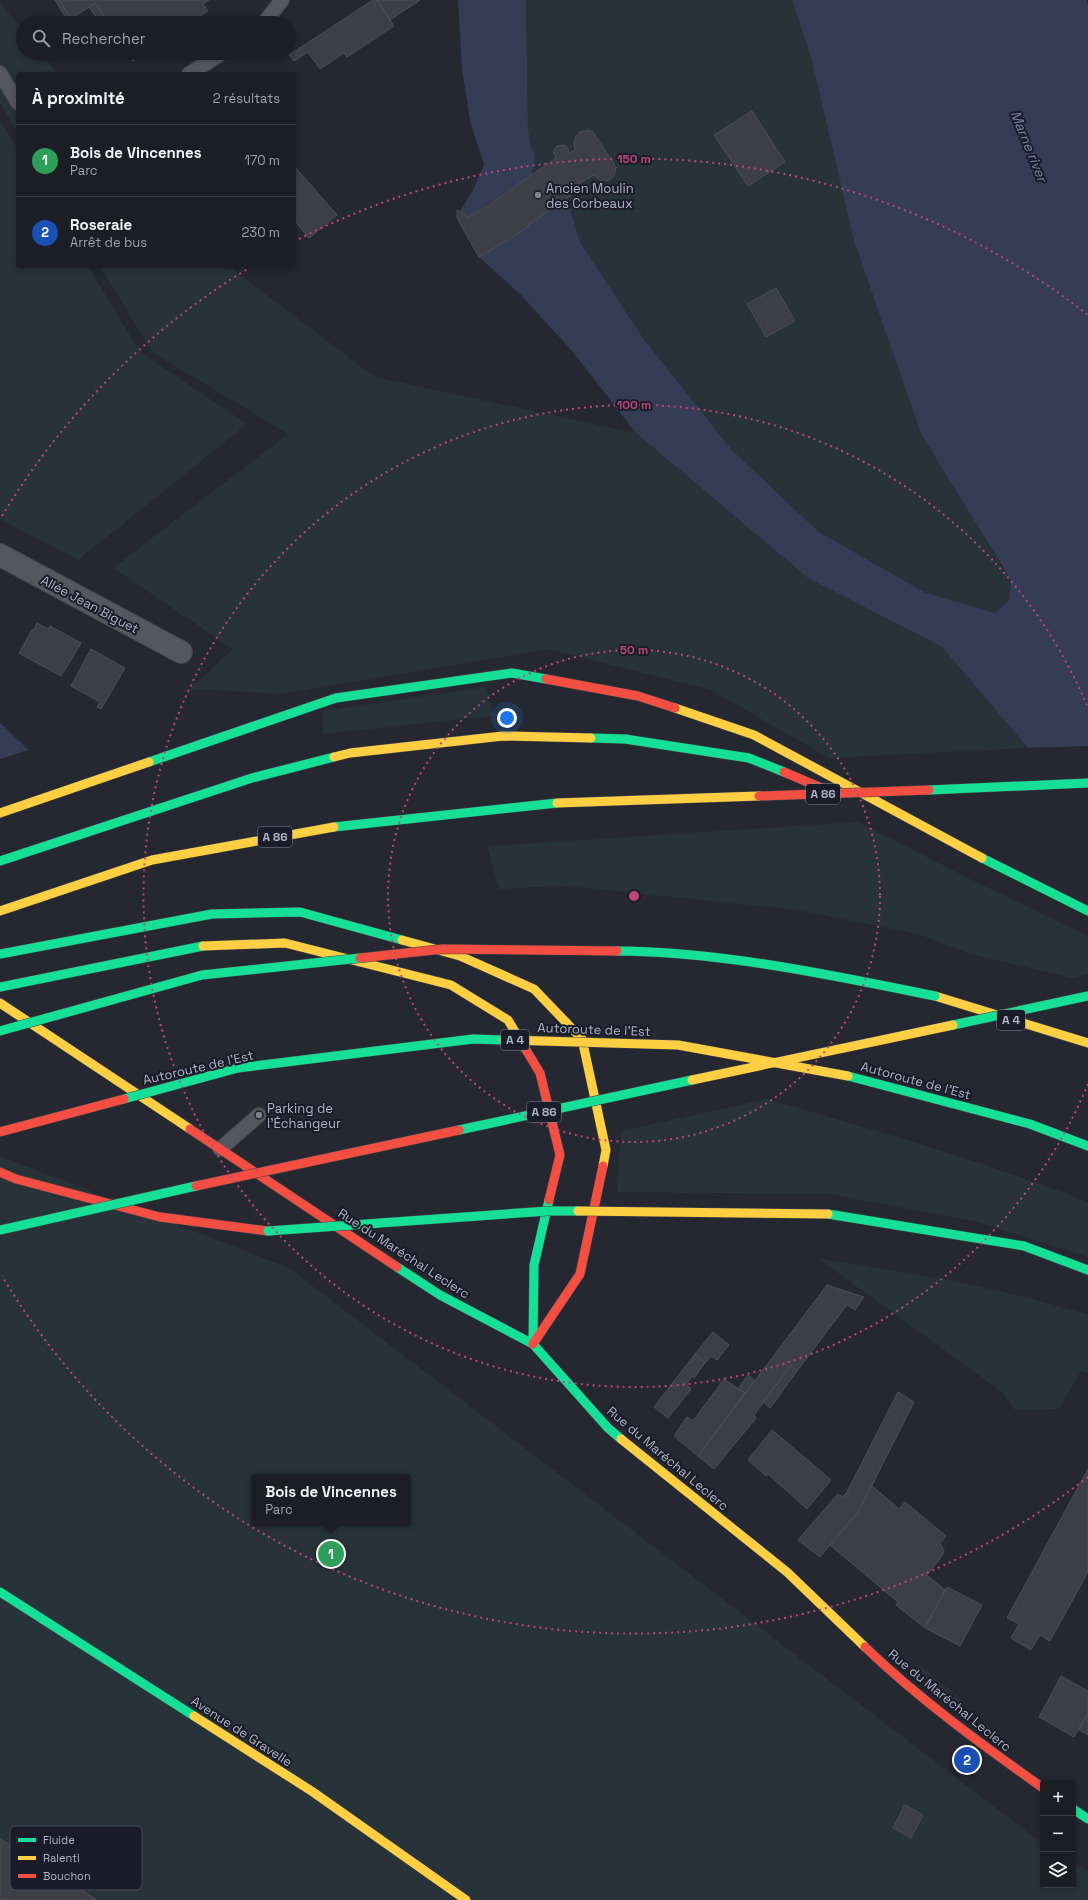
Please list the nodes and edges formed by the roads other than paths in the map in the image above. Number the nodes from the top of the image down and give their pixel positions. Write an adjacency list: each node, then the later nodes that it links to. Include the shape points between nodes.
1 (282, 0): 2 (lane)
2 (269, 16)
3 (211, 60): 4 (lane)
4 (192, 72)
5 (0, 73): 6 (lane)
6 (16, 100)
7 (0, 555): 8 (street, Allée Jean Biguet)
8 (181, 652)
9 (1088, 783): 13 (main road, A 86, bridge, via 989,789 557,803 332,827 152,860)
10 (0, 814): 11 (main road, via 336,698 512,674 638,696 754,735)
11 (944, 839): 12 (main road, via 750,758 625,739 503,736 350,753 252,778); 14 (main road)
12 (0, 861)
13 (0, 911)
14 (1088, 911)
15 (0, 954): 28 (main road, via 212,914 300,912 460,956 534,989 582,1039 606,1150 580,1274)
16 (0, 986): 28 (main road, via 207,945 285,943 451,985 508,1020 540,1073 560,1155 534,1264)
17 (1088, 996): 26 (main road, A 86, bridge, via 199,1185)
18 (0, 1003): 24 (main road, Rue du Maréchal Leclerc)
19 (0, 1031): 20 (main road, A 4, bridge, via 202,975 443,949 647,951 790,967 935,996)
20 (1088, 1043)
21 (259, 1115): 24 (lane)
22 (0, 1132): 23 (main road, Autoroute de l’Est / A 4, bridge, via 238,1068 473,1039 678,1045 849,1076 1030,1124)
23 (1088, 1146)
24 (220, 1149): 28 (main road, Rue du Maréchal Leclerc, via 440,1295)
25 (0, 1172): 27 (main road, bridge, via 16,1179 160,1217 268,1231 548,1210 828,1214 1024,1246)
26 (0, 1230)
27 (1088, 1270)
28 (533, 1344): 30 (main road, Rue du Maréchal Leclerc, via 608,1428 787,1572 896,1676)
29 (0, 1592): 33 (main road, Avenue de Gravelle, via 313,1792)
30 (1040, 1786)
31 (1076, 1811): 32 (main road)
32 (1088, 1819)
33 (466, 1900)

